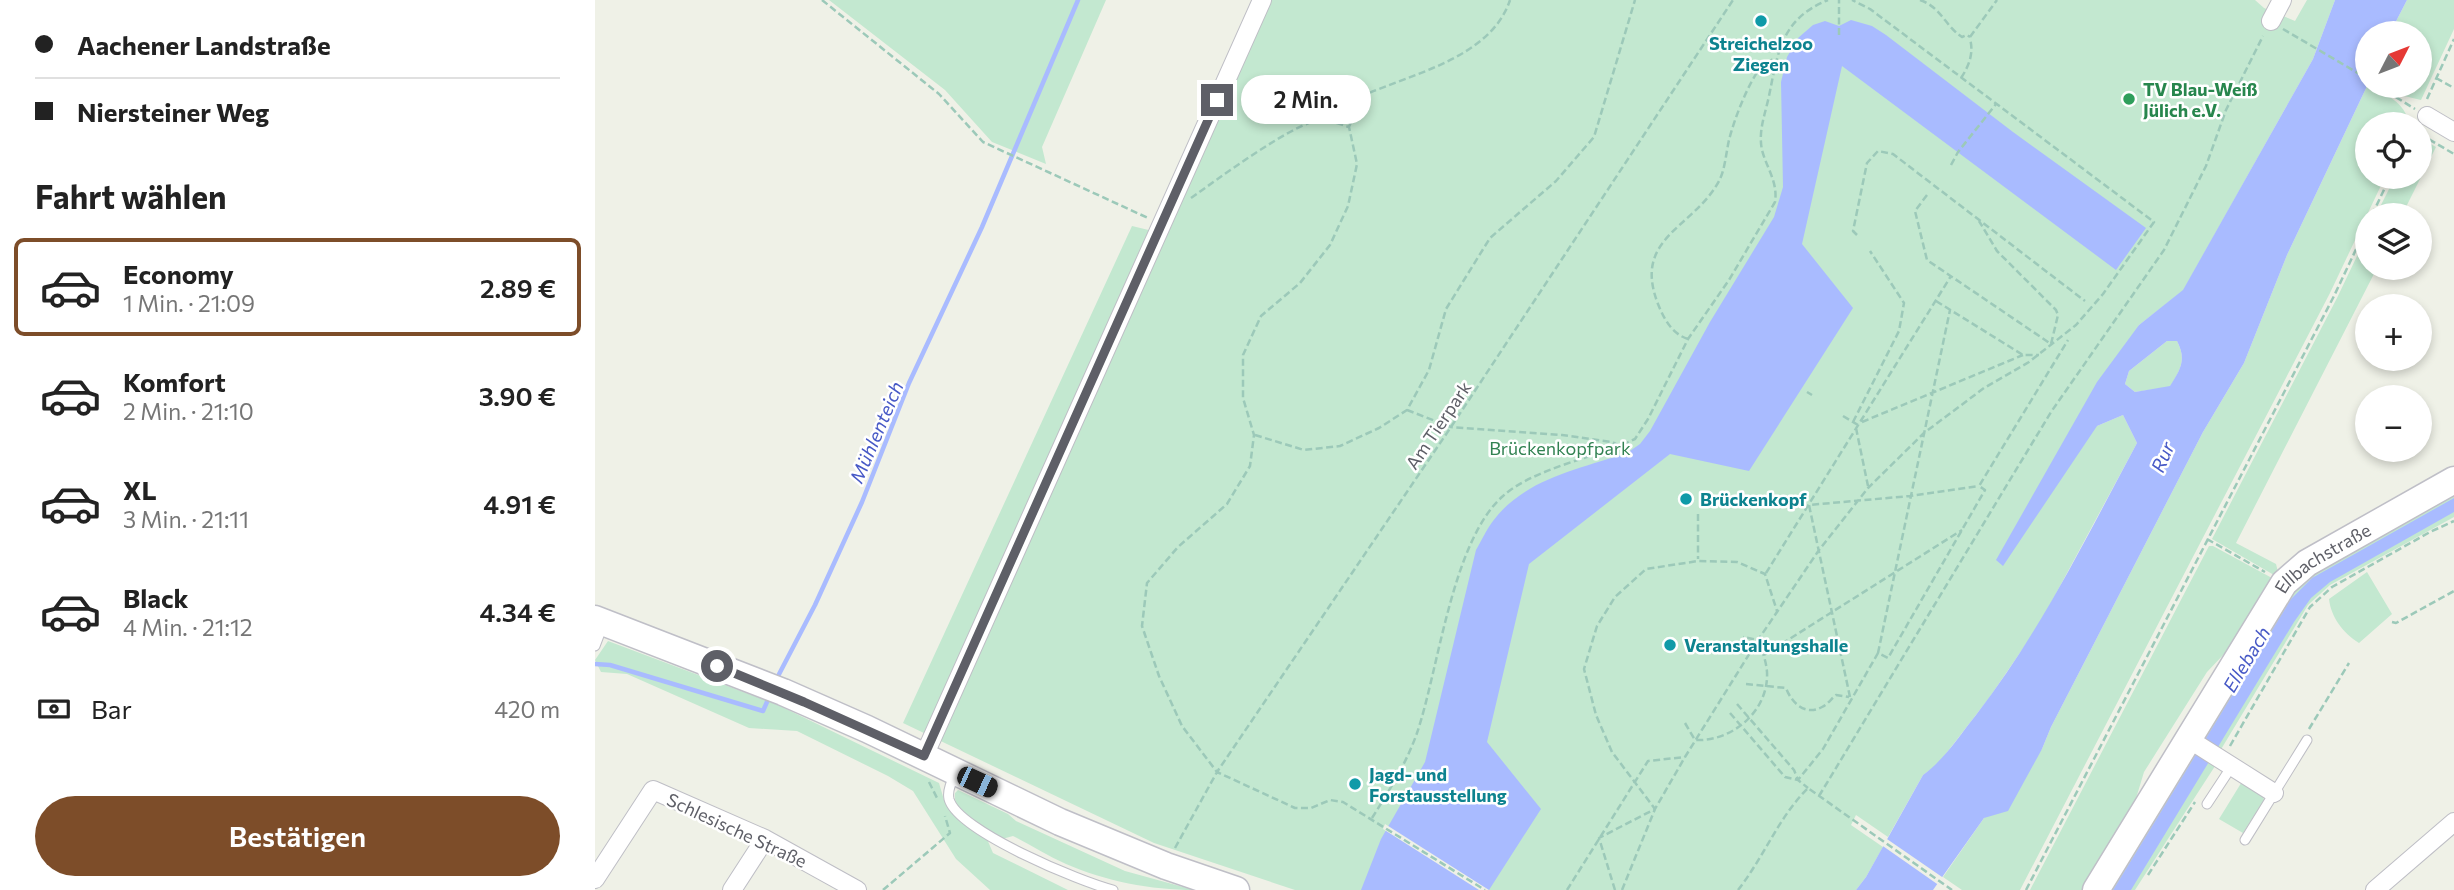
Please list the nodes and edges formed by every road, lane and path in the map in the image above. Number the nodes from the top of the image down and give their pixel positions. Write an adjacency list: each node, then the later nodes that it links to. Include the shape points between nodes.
1 (822, 0): 35 (path, via 939,94 983,142)
2 (1262, 0): 33 (street)
3 (1510, 0): 22 (path, via 1488,36 1418,76)
4 (1635, 0): 51 (path, via 1594,136 1556,181 1490,238 1446,309 1429,370)
5 (1733, 0): 55 (path, Am Tierpark)
6 (1828, 0): 17 (path, via 1798,17)
7 (1839, 0): 14 (path)
8 (1852, 0): 19 (path)
9 (1920, 0): 15 (path, via 1937,8 1956,33)
10 (1997, 0): 15 (path)
11 (2282, 0): 12 (street)
12 (2271, 21): 105 (path, via 2164,250 2051,412)
13 (2287, 31): 18 (path)
14 (1839, 35)
15 (1970, 37): 19 (path, via 1973,48)
16 (2454, 39): 20 (path)
17 (1776, 58): 43 (path, via 1761,123 1762,149 1777,189 1775,202); 43 (path, via 1762,65 1745,100 1730,136 1721,178 1658,248 1651,267 1652,287 1663,316 1672,330)
18 (2355, 71)
19 (1961, 78): 24 (path)
20 (2436, 78): 21 (path); 25 (path)
21 (2454, 88)
22 (1362, 96): 26 (path); 27 (path)
23 (2398, 98): 25 (path)
24 (1995, 105): 31 (path); 45 (path, via 2154,222 2076,325)
25 (2424, 110): 28 (street)
26 (1322, 120): 27 (path); 33 (path, via 1310,122 1254,154 1188,201)
27 (1349, 127): 57 (path, via 1357,164 1348,206 1330,246 1300,283 1261,316 1243,355 1243,398)
28 (2454, 132)
29 (2432, 141): 30 (path)
30 (2454, 154)
31 (1951, 165)
32 (1927, 195): 39 (path, via 1915,211 1927,260)
33 (1171, 200): 35 (street)
34 (1979, 221): 36 (path, via 1893,154 1878,151 1867,163 1853,231); 41 (path); 45 (path, via 1997,251 2056,310)
35 (1161, 224): 97 (street)
36 (1857, 235)
37 (1870, 251): 53 (path, via 1904,303 1899,331)
38 (2355, 252): 68 (path)
39 (1951, 276): 40 (path); 45 (path)
40 (1936, 300): 42 (path); 54 (path)
41 (2085, 301)
42 (1950, 310): 46 (path); 49 (path)
43 (1688, 339): 58 (path, via 1648,419 1635,439)
44 (2068, 340): 60 (path)
45 (2051, 344): 47 (path)
46 (2024, 355): 47 (path); 49 (path)
47 (2039, 355): 56 (path)
48 (1807, 392): 50 (path)
49 (1931, 394): 54 (path); 56 (path)
50 (1812, 396)
51 (1408, 410): 55 (path); 57 (path, via 1340,446 1304,450)
52 (1843, 416): 53 (path)
53 (1853, 422): 54 (path)
54 (1858, 425): 61 (path); 64 (path)
55 (1451, 427): 58 (path, via 1562,435); 99 (path, Am Tierpark)
56 (1924, 433): 61 (path); 62 (path)
57 (1254, 435): 99 (path, via 1249,466 1227,504 1178,547 1147,583 1142,626 1182,726)
58 (1620, 446): 110 (path, via 1528,480 1503,495 1486,516 1466,553 1417,733 1398,777)
59 (2454, 480): 73 (main road, Ellbachstraße, via 2307,563)
60 (1979, 486): 62 (path); 67 (path, via 1986,490)
61 (1868, 488): 63 (path)
62 (1910, 496): 63 (path); 71 (path)
63 (1858, 501): 64 (path); 69 (path)
64 (1809, 505): 69 (path); 72 (path)
65 (1697, 513): 70 (path)
66 (2454, 521): 96 (path, via 2332,587 2310,607)
67 (1965, 528): 71 (path); 81 (path, via 1888,658)
68 (2207, 539): 73 (path); 129 (path)
69 (1819, 550): 75 (path); 76 (path)
70 (1698, 561): 72 (path, via 1737,562); 101 (path, via 1646,569 1615,597 1597,626 1584,669 1612,752)
71 (1895, 573): 76 (path); 81 (path)
72 (1765, 574): 75 (path)
73 (2284, 583): 94 (main road, Ellbachstraße)
74 (2454, 591): 77 (path)
75 (1777, 611): 80 (path)
76 (1832, 612): 82 (path); 86 (path)
77 (2392, 622)
78 (598, 629): 97 (main road, via 773,688)
79 (1743, 637): 80 (path)
80 (1758, 640): 82 (path); 92 (path)
81 (1878, 653): 86 (path)
82 (1764, 655): 85 (path)
83 (2349, 663): 93 (path, via 2306,733)
84 (1746, 684): 85 (path)
85 (1766, 685): 86 (path, via 1786,688 1801,709 1814,710 1836,695); 89 (path)
86 (1851, 699): 100 (path, via 1823,749)
87 (1737, 704): 89 (path)
88 (1730, 713): 91 (path)
89 (1749, 718): 91 (path); 100 (path)
90 (1685, 723): 92 (path)
91 (1741, 726): 92 (path, via 1713,741); 100 (path, via 1785,777)
92 (1695, 740): 95 (path)
93 (2307, 740): 103 (lane)
94 (2192, 741): 96 (street); 130 (main road, Ellbachstraße)
95 (1685, 757): 101 (path, via 1648,761); 108 (path)
96 (2223, 761): 103 (street); 106 (lane)
97 (924, 765): 98 (main road); 107 (path)
98 (956, 772): 115 (main road); 121 (lane, via 949,799 967,822 1030,858)
99 (1217, 772): 110 (path, via 1295,808 1311,808 1330,800); 115 (path, Am Tierpark)
100 (1798, 780): 102 (path)
101 (1635, 782): 108 (path); 112 (path)
102 (1808, 788): 105 (path); 127 (path, via 1792,804)
103 (2274, 793): 114 (lane)
104 (2199, 794): 116 (path)
105 (1819, 796): 128 (path)
106 (2207, 804)
107 (941, 806)
108 (1655, 809): 112 (path); 126 (path)
109 (944, 815): 120 (path, via 950,833)
110 (1371, 818): 123 (path)
111 (2454, 822): 131 (street)
112 (1599, 838): 124 (path); 125 (path)
113 (765, 839): 117 (street, Schlesische Straße, via 653,790); 118 (street); 119 (street, Schlesische Straße)
114 (2245, 840)
115 (1166, 866): 122 (main road)
116 (2148, 875)
117 (595, 879)
118 (732, 890)
119 (857, 890)
120 (883, 890)
121 (1113, 890)
122 (1236, 890)
123 (1485, 890)
124 (1567, 890)
125 (1615, 890)
126 (1622, 890)
127 (1738, 890)
128 (1952, 890)
129 (2026, 890)
130 (2097, 890)
131 (2375, 890)

